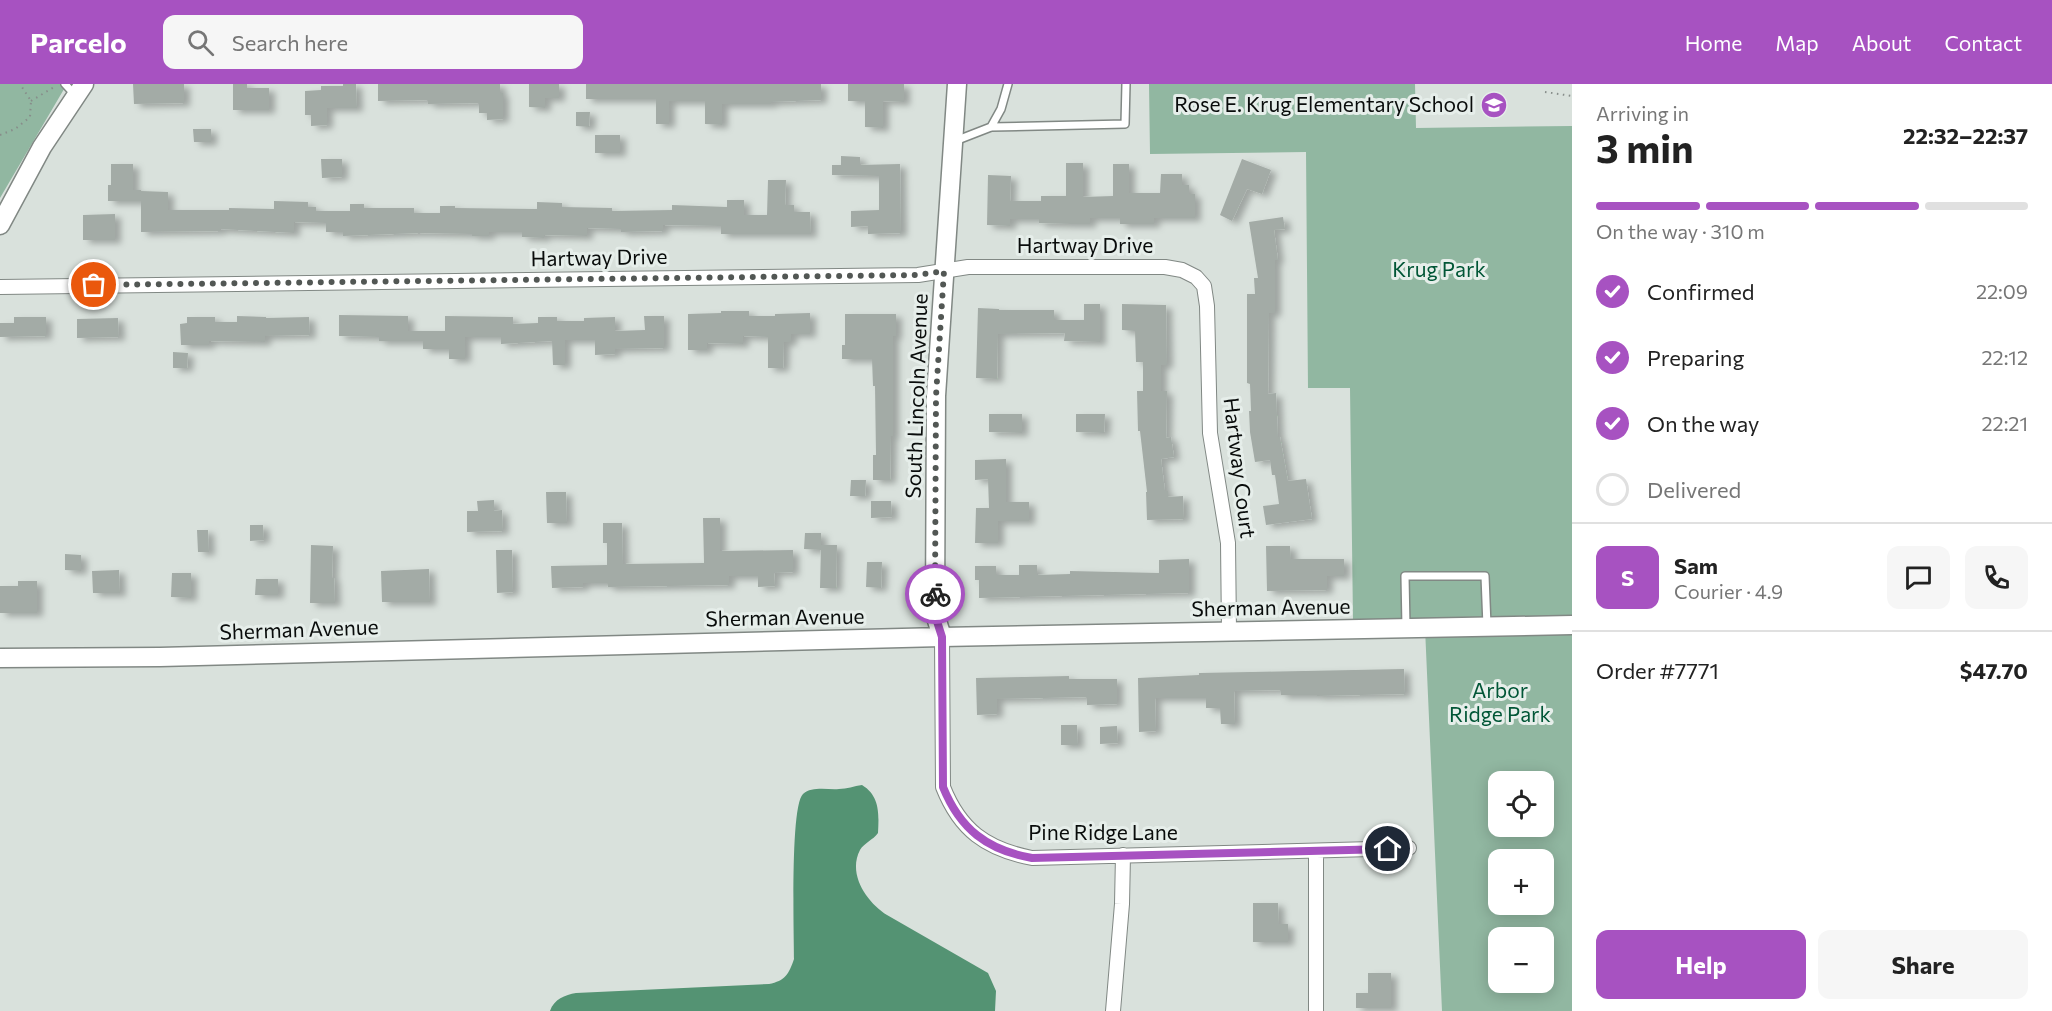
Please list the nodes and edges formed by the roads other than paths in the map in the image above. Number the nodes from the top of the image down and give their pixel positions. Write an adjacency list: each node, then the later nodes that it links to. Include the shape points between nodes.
1 (957, 84): 6 (street, South Lincoln Avenue)
2 (1008, 84): 5 (lane)
3 (1126, 84): 5 (lane, via 1125,124)
4 (75, 88): 7 (street)
5 (991, 127): 6 (lane)
6 (953, 142): 8 (street, South Lincoln Avenue)
7 (0, 225)
8 (944, 271): 9 (street, Hartway Drive, via 968,267 1165,267); 10 (street, Hartway Drive, via 918,275); 15 (street, South Lincoln Avenue, via 936,396 935,615)
9 (1196, 277): 14 (street, Hartway Court, via 1204,286 1207,306 1208,407 1228,543)
10 (0, 287)
11 (1572, 625): 12 (street, Sherman Avenue)
12 (1487, 626): 13 (street, Sherman Avenue); 13 (lane, via 1485,576 1405,576)
13 (1406, 628): 14 (street, Sherman Avenue)
14 (1229, 631): 15 (street, Sherman Avenue)
15 (942, 637): 16 (street, Sherman Avenue); 19 (street, Pine Ridge Lane, via 943,787 966,827 992,846 1032,858)
16 (0, 658)
17 (1409, 848): 18 (street, Pine Ridge Lane)
18 (1316, 851): 19 (street, Pine Ridge Lane); 21 (street)
19 (1123, 855): 20 (street)
20 (1113, 1011)
21 (1316, 1011)

